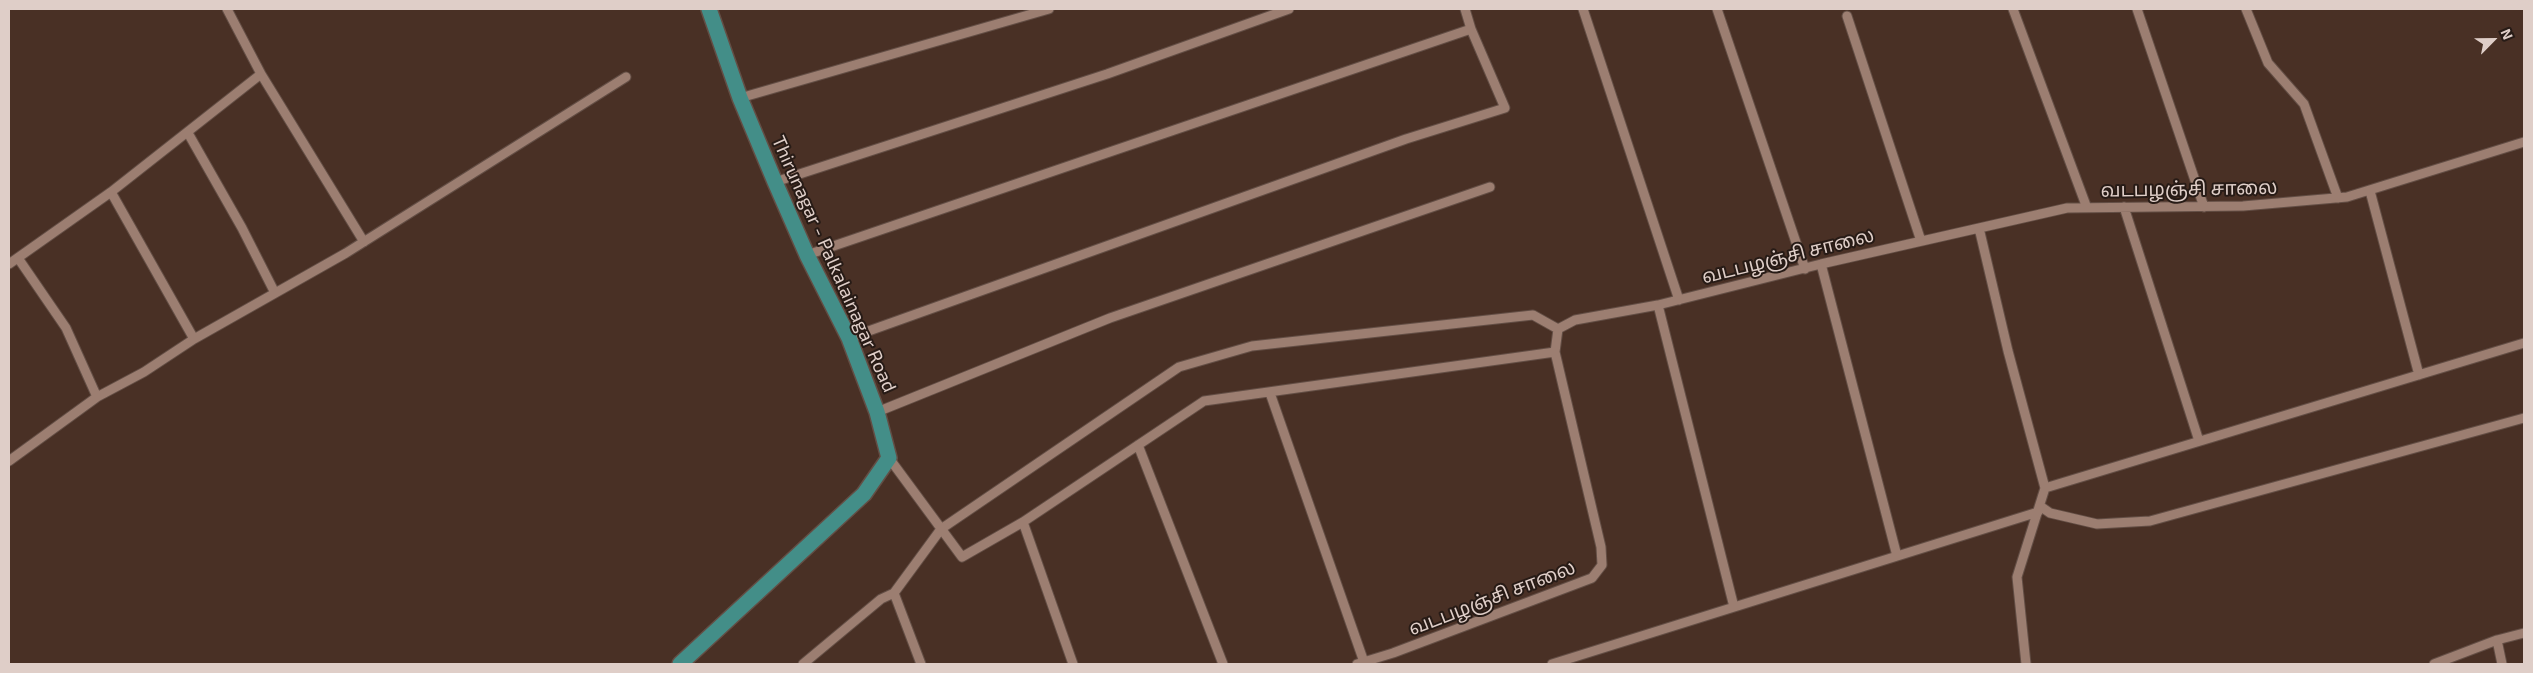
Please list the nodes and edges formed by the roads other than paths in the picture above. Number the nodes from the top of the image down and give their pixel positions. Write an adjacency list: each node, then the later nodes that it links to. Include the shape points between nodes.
1 (228, 9): 13 (street)
2 (709, 9): 15 (main road, Thirunagar - Palkalainagar Road)
3 (1049, 9): 15 (street)
4 (1289, 9): 18 (street, via 1107,74)
5 (1465, 9): 12 (street)
6 (1583, 9): 35 (street)
7 (1717, 9): 33 (street)
8 (2013, 9): 25 (street)
9 (2137, 9): 24 (street)
10 (2246, 9): 22 (street, via 2268,63 2304,104)
11 (1847, 16): 27 (street)
12 (1471, 29): 29 (street); 39 (street, via 1505,108 1406,139)
13 (261, 74): 16 (street); 28 (street)
14 (626, 77): 28 (street)
15 (740, 98): 18 (main road, Thirunagar - Palkalainagar Road)
16 (188, 133): 21 (street); 34 (street)
17 (2524, 142): 20 (street, வடபழஞ்சி சாலை)
18 (775, 182): 29 (main road, Thirunagar - Palkalainagar Road)
19 (1490, 188): 45 (street, via 1110,318)
20 (2370, 191): 22 (street, வடபழஞ்சி சாலை); 42 (street)
21 (111, 192): 30 (street); 38 (street)
22 (2338, 198): 24 (street, வடபழஞ்சி சாலை)
23 (2124, 207): 24 (street, வடபழஞ்சி சாலை); 25 (street, வடபழஞ்சி சாலை); 47 (street)
24 (2204, 207)
25 (2087, 208): 26 (street, வடபழஞ்சி சாலை, via 2067,208)
26 (1979, 228): 27 (street, வடபழஞ்சி சாலை); 51 (street, via 2008,351)
27 (1921, 241): 32 (street, வடபழஞ்சி சாலை)
28 (364, 242): 34 (street)
29 (807, 255): 39 (main road, Thirunagar - Palkalainagar Road)
30 (18, 258): 31 (street); 44 (street, via 66,328)
31 (9, 264)
32 (1822, 264): 33 (street, வடபழஞ்சி சாலை); 55 (street)
33 (1805, 269): 35 (street, வடபழஞ்சி சாலை)
34 (275, 293): 38 (street)
35 (1679, 300): 36 (street, வடபழஞ்சி சாலை)
36 (1658, 305): 37 (street, வடபழஞ்சி சாலை, via 1575,320); 57 (street)
37 (1558, 329): 41 (street, வடபழஞ்சி சாலை); 54 (street, via 1533,315 1252,346 1179,367)
38 (194, 338): 44 (street, via 144,372)
39 (849, 338): 45 (main road, Thirunagar - Palkalainagar Road)
40 (2524, 343): 42 (street)
41 (1554, 352): 43 (street); 60 (street, வடபழஞ்சி சாலை, via 1601,547 1602,565 1592,578 1393,654)
42 (2419, 375): 47 (street)
43 (1270, 393): 48 (street, via 1204,401); 60 (street)
44 (97, 397): 50 (street)
45 (877, 412): 49 (main road, Thirunagar - Palkalainagar Road)
46 (2524, 418): 52 (street, via 2150,521 2097,524)
47 (2199, 441): 51 (street)
48 (1138, 445): 53 (street); 65 (street)
49 (889, 458): 54 (street); 61 (main road, via 864,494)
50 (9, 461)
51 (2046, 488): 52 (street)
52 (2039, 509): 55 (street); 67 (street, via 2017,577)
53 (1023, 522): 54 (street, via 962,557); 64 (street)
54 (941, 529): 56 (street)
55 (1897, 556): 57 (street)
56 (894, 593): 62 (street, via 881,599); 63 (street)
57 (1734, 607): 66 (street)
58 (2524, 633): 59 (street)
59 (2497, 640): 68 (street); 69 (street)
60 (1360, 663)
61 (680, 664)
62 (803, 664)
63 (921, 664)
64 (1073, 664)
65 (1223, 664)
66 (1552, 664)
67 (2026, 664)
68 (2434, 664)
69 (2502, 664)

